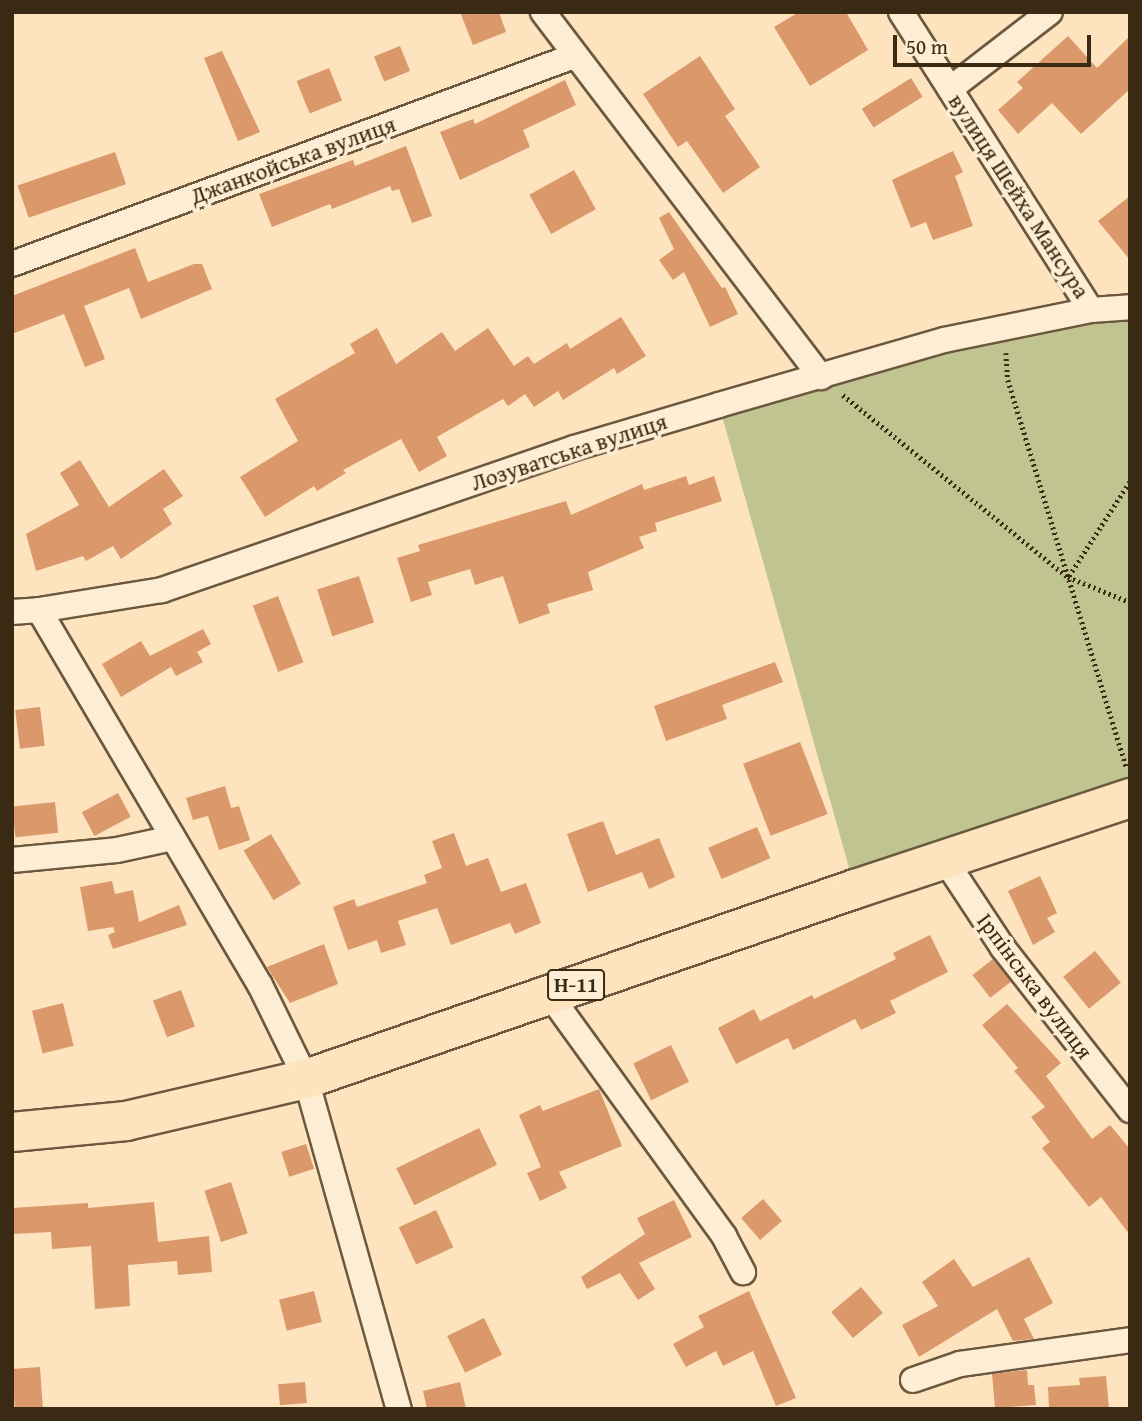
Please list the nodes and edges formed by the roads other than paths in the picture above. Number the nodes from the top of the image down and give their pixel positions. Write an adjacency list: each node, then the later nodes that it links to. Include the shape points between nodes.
1 (543, 12): 4 (street)
2 (901, 12): 5 (street, вулиця Шейха Мансура)
3 (1050, 12): 5 (street)
4 (575, 56): 6 (street, Джанкойська вулиця); 9 (street)
5 (950, 89): 8 (street, вулиця Шейха Мансура)
6 (12, 264)
7 (1130, 307): 8 (street, Лозуватська вулиця)
8 (1091, 310): 9 (street, Лозуватська вулиця, via 944,341)
9 (821, 377): 10 (street, Лозуватська вулиця, via 574,448 162,590)
10 (39, 610): 11 (street, Лозуватська вулиця); 13 (street)
11 (12, 611)
12 (1130, 798): 15 (main road, Н-11)
13 (173, 838): 14 (street, via 117,850); 17 (street, via 260,985)
14 (12, 860)
15 (944, 860): 16 (main road, Н-11); 18 (street, Ірпінська вулиця, via 1003,948)
16 (549, 994): 17 (main road, Н-11); 20 (street, via 724,1236)
17 (306, 1079): 19 (main road, Н-11, via 126,1121); 23 (street)
18 (1130, 1110)
19 (12, 1132)
20 (743, 1272)
21 (1130, 1340): 22 (street, via 960,1364)
22 (913, 1380)
23 (399, 1409)

